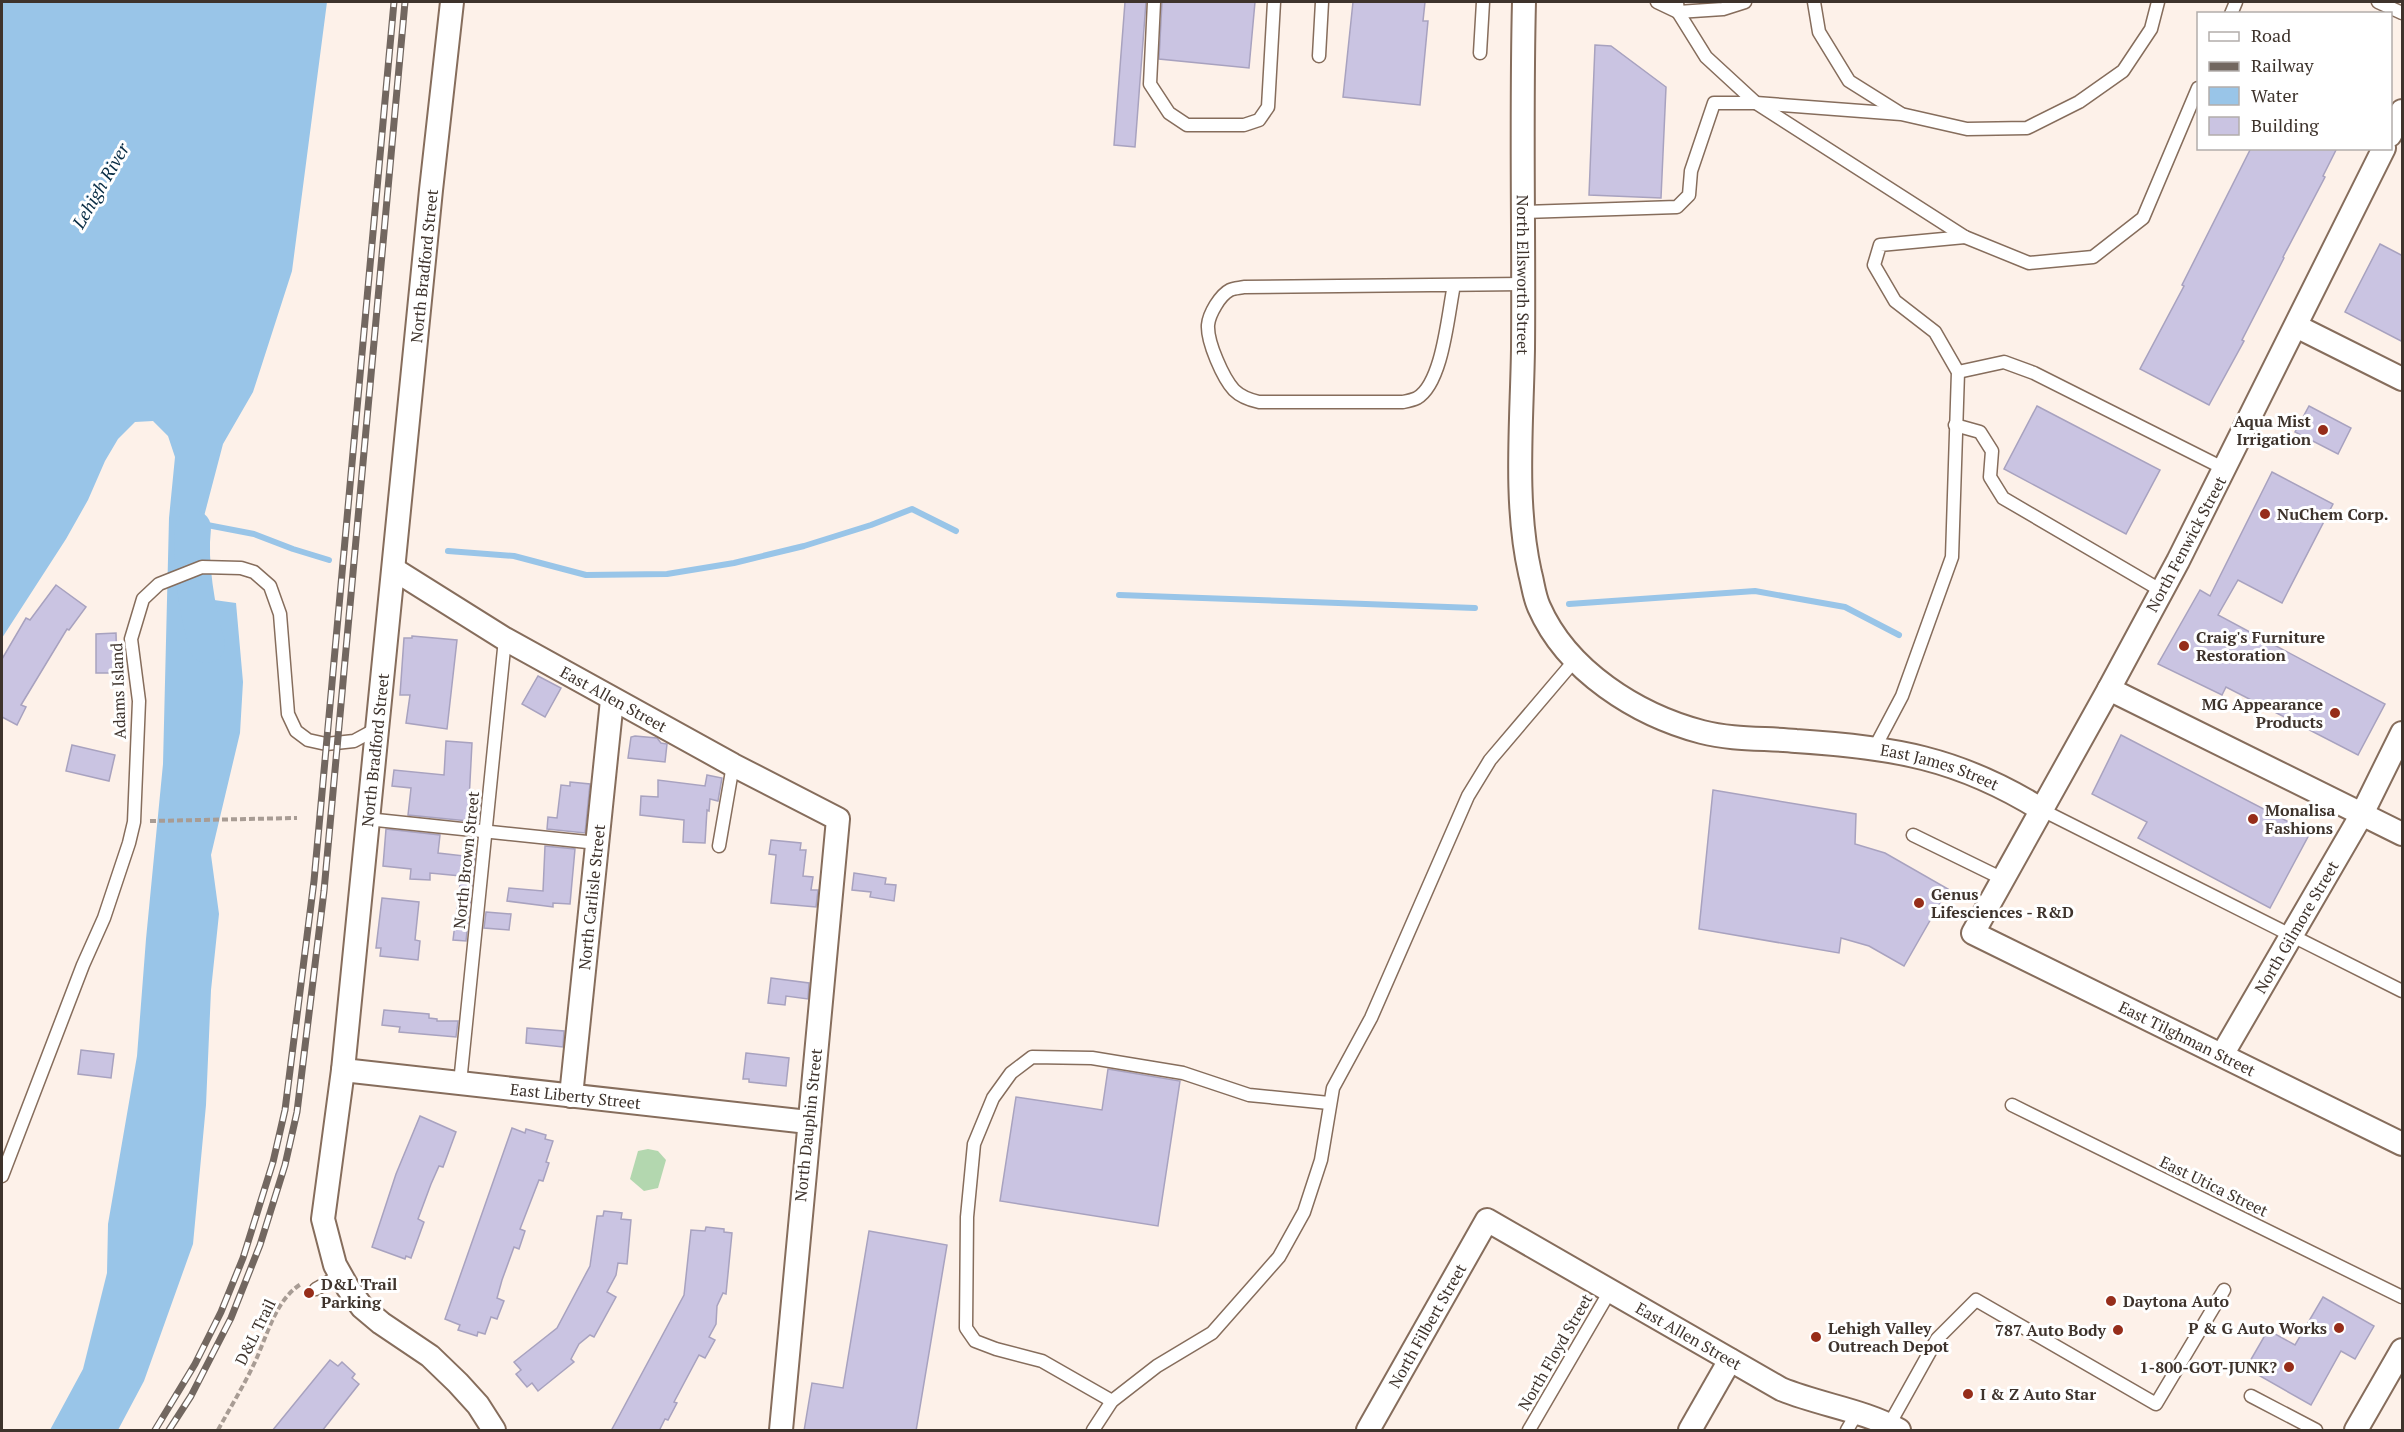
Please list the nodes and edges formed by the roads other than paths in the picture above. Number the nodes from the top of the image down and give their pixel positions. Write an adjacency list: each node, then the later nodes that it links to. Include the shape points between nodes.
1 (452, 2): 32 (street, North Bradford Street)
2 (1154, 2): 3 (lane, via 1150,84 1169,113 1187,125 1244,125 1259,120 1268,107)
3 (1274, 2)
4 (1322, 2): 15 (lane)
5 (1483, 2): 14 (lane)
6 (1524, 2): 22 (street, North Ellsworth Street)
7 (1657, 2): 12 (lane)
8 (1745, 2): 12 (lane, via 1723,9)
9 (1814, 2): 19 (lane, via 1819,32 1849,81)
10 (2158, 2): 19 (lane, via 2151,29 2123,70 2079,102 2027,128 1967,129)
11 (2378, 2): 13 (lane)
12 (1677, 7): 17 (lane, via 1706,57)
13 (2403, 13)
14 (1480, 53)
15 (1319, 56)
16 (2197, 93): 23 (lane, via 2143,218 2093,257 2029,263)
17 (1756, 103): 19 (lane); 22 (lane, via 1714,103 1691,171 1689,195 1677,207); 23 (lane)
18 (2403, 111): 20 (street)
19 (1900, 114)
20 (2392, 133)
21 (2383, 150): 26 (street, North Fenwick Street)
22 (1524, 212): 24 (street, North Ellsworth Street)
23 (1965, 237): 27 (lane, via 1880,245 1875,265 1895,301 1935,332)
24 (1523, 284): 25 (lane); 31 (street, North Ellsworth Street, via 1522,500)
25 (1454, 285): 25 (lane, via 1230,290 1212,313 1208,325 1210,340 1226,379 1249,400 1403,402 1417,398 1437,370)
26 (2296, 326): 28 (street); 30 (street, North Fenwick Street)
27 (1958, 372): 29 (lane); 30 (lane, via 2004,362 2034,373)
28 (2403, 379)
29 (1955, 425): 33 (lane, via 1980,432 1992,451 1990,477 2003,498); 40 (lane, via 1952,556 1902,696)
30 (2225, 469): 33 (street, North Fenwick Street)
31 (1526, 548): 35 (street, East James Street, via 1537,603 1557,639)
32 (394, 570): 34 (street, East Allen Street); 38 (street, North Bradford Street)
33 (2162, 591): 36 (street, North Fenwick Street)
34 (505, 639): 37 (street, East Allen Street); 46 (lane, North Brown Street)
35 (1575, 660): 40 (street, East James Street, via 1628,700 1672,722 1704,732); 59 (lane, via 1490,760 1468,796)
36 (2109, 689): 42 (street, North Fenwick Street); 43 (street)
37 (612, 700): 41 (street, East Allen Street); 49 (street, North Carlisle Street)
38 (378, 728): 44 (street, North Bradford Street); 63 (lane, Adams Island, via 354,741 326,744 309,740 296,731 288,714 280,614 270,586 254,572 202,567 159,584 143,599 131,639 139,701 134,822 129,843 104,918)
39 (2403, 733): 43 (street, North Gilmore Street)
40 (1874, 749): 42 (street, East James Street, via 1910,754 1962,769 2012,791)
41 (733, 765): 45 (street, East Allen Street); 50 (lane)
42 (2042, 810): 51 (street, North Fenwick Street); 53 (lane, East James Street)
43 (2362, 814): 47 (street); 53 (street, North Gilmore Street)
44 (367, 819): 46 (lane); 56 (street, North Bradford Street)
45 (838, 819): 61 (street, North Dauphin Street)
46 (485, 831): 49 (lane); 57 (lane, North Brown Street)
47 (2403, 834)
48 (1913, 835): 51 (lane)
49 (597, 843): 58 (street, North Carlisle Street)
50 (719, 846)
51 (2003, 879): 52 (street, North Fenwick Street)
52 (1973, 933): 55 (street, East Tilghman Street)
53 (2292, 935): 54 (lane, East James Street); 55 (street, North Gilmore Street)
54 (2403, 991)
55 (2222, 1055): 62 (street, East Tilghman Street)
56 (343, 1070): 57 (street, East Liberty Street); 65 (street, North Bradford Street, via 323,1219)
57 (460, 1083): 58 (street, East Liberty Street)
58 (572, 1096): 61 (street, East Liberty Street)
59 (1329, 1103): 73 (lane, via 1318,1170 1304,1212 1279,1257 1212,1333 1157,1366); 73 (lane, via 1250,1095 1183,1073 1092,1058 1032,1058 1011,1073 993,1098 974,1144 967,1217 966,1329 975,1341 1042,1361)
60 (2012, 1105): 69 (lane, East Utica Street)
61 (808, 1122): 77 (street, North Dauphin Street)
62 (2403, 1144)
63 (2, 1176)
64 (1487, 1220): 68 (street, East Allen Street); 79 (street, North Filbert Street)
65 (341, 1275): 66 (lane); 76 (street, North Bradford Street, via 362,1307 430,1356 458,1383)
66 (311, 1285)
67 (2224, 1290): 75 (lane, via 2156,1404 1976,1300 1937,1339)
68 (1610, 1291): 71 (street, East Allen Street); 80 (lane, North Floyd Street)
69 (2403, 1297)
70 (2403, 1350): 83 (street)
71 (1730, 1360): 74 (street, East Allen Street); 81 (street)
72 (2251, 1396): 82 (lane)
73 (1112, 1401): 78 (lane)
74 (1852, 1422): 75 (street, East Allen Street)
75 (1894, 1428)
76 (494, 1431)
77 (781, 1431)
78 (1093, 1431)
79 (1368, 1431)
80 (1529, 1431)
81 (1690, 1431)
82 (2316, 1431)
83 (2356, 1431)

